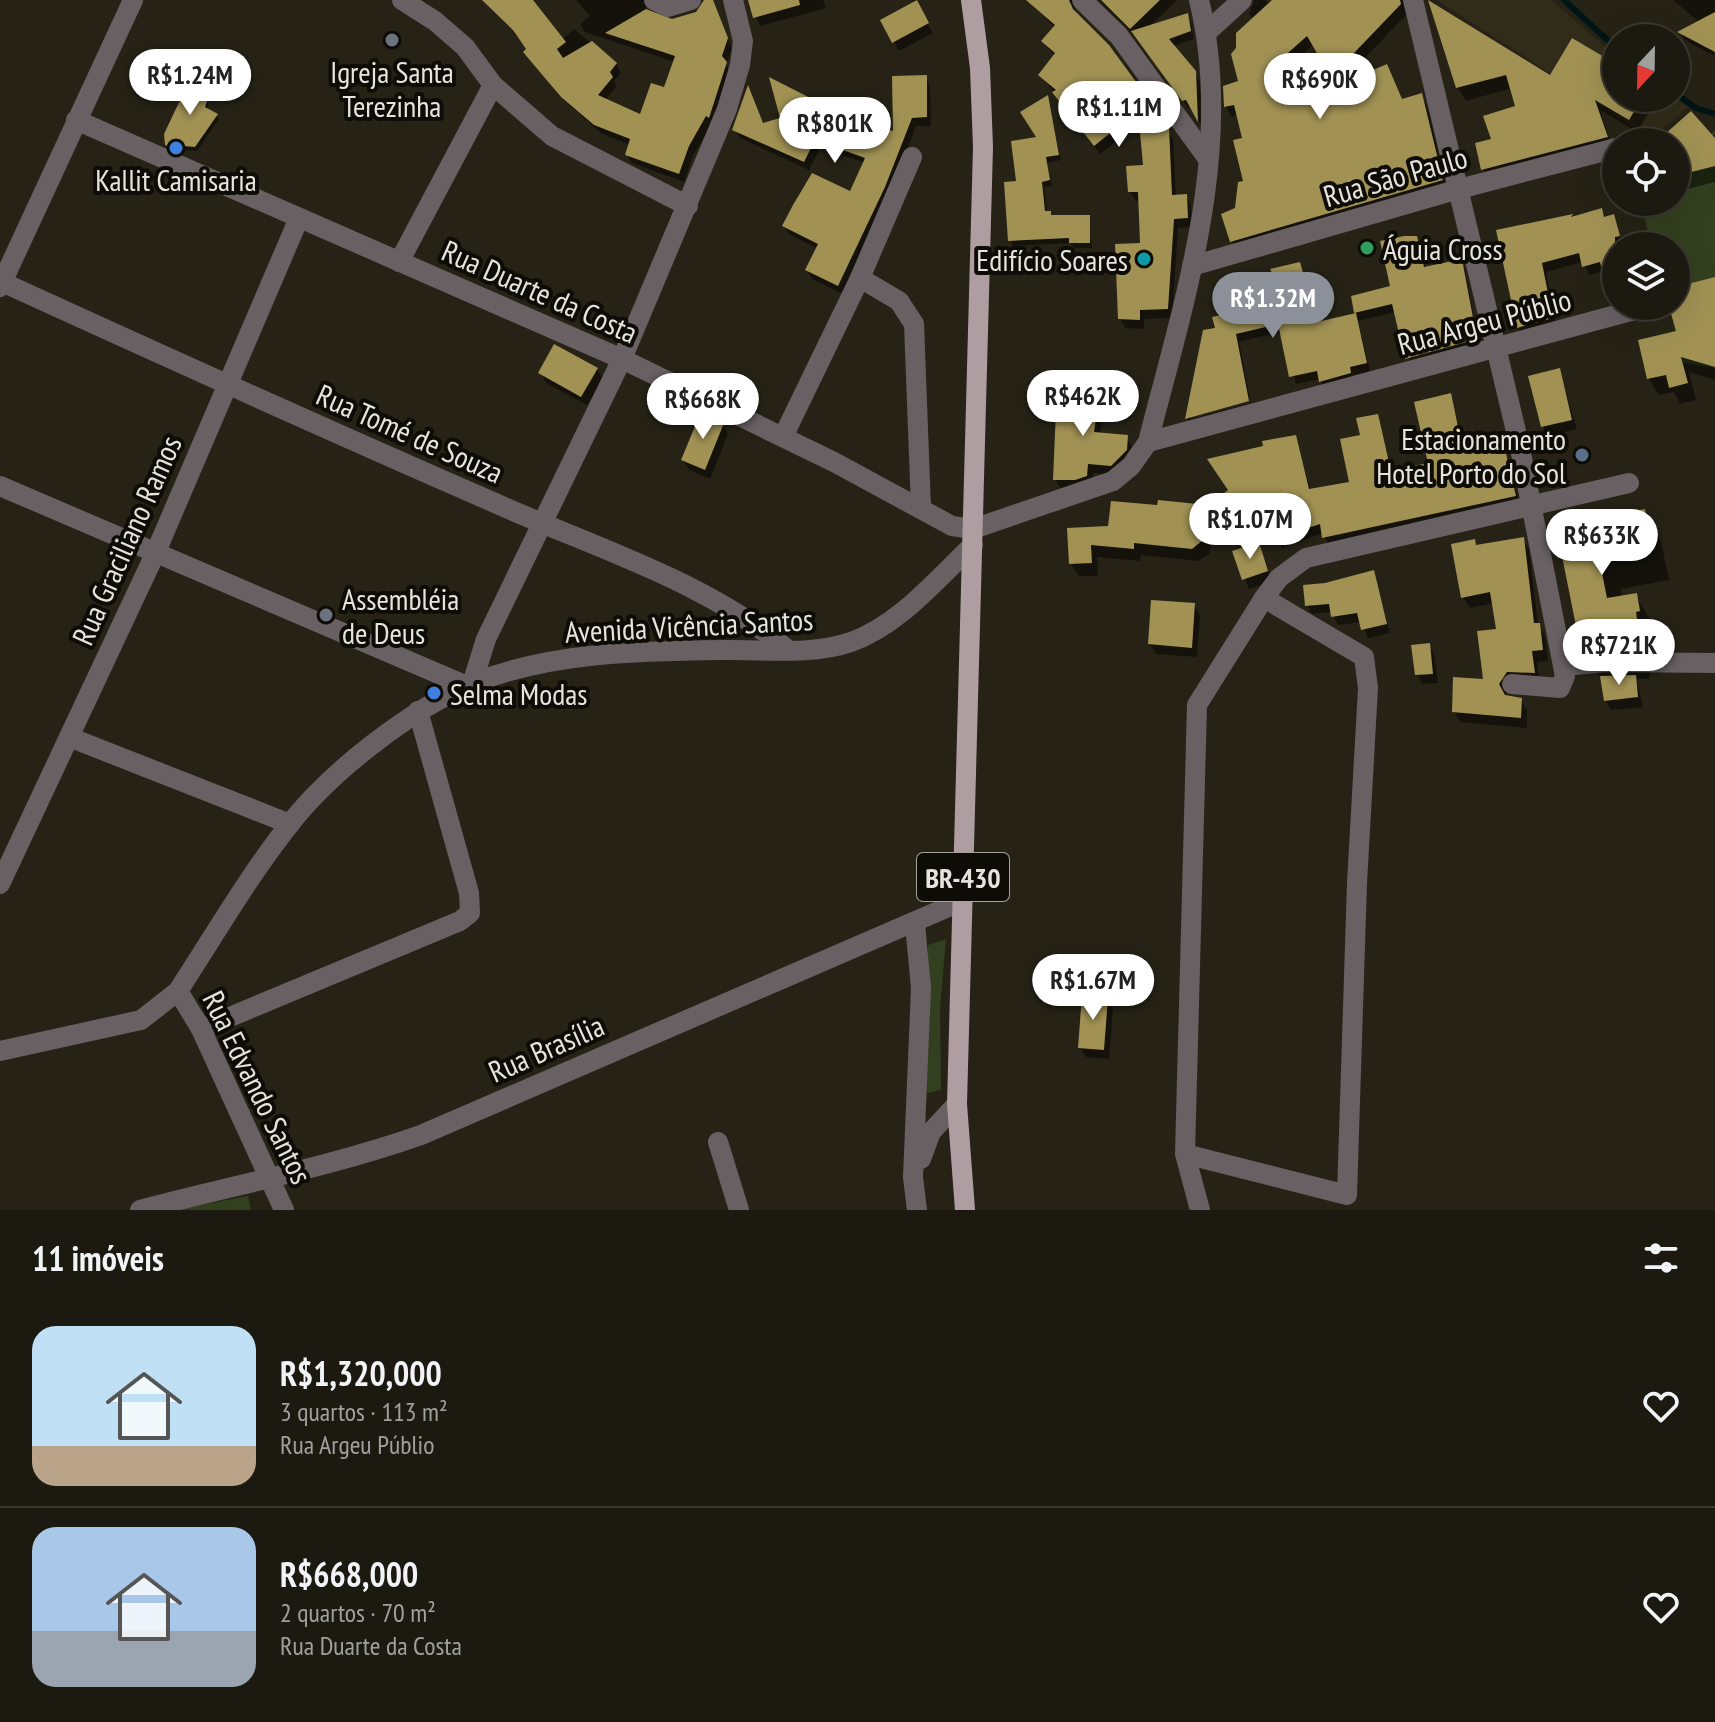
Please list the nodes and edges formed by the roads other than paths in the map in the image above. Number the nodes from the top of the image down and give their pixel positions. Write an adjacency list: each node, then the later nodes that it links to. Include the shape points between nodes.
1 (133, 0): 13 (street)
2 (402, 0): 12 (street, via 465,47)
3 (654, 0): 4 (street, via 676,7)
4 (691, 0)
5 (733, 0): 18 (street, via 743,41 740,65)
6 (971, 0): 35 (main road, BR-430, via 983,147)
7 (1082, 0): 16 (street, via 1119,36)
8 (1199, 0): 11 (street)
9 (1242, 0): 11 (street)
10 (1413, 0): 17 (street)
11 (1207, 32): 16 (street, via 1212,107)
12 (493, 85): 18 (street, via 552,136); 20 (street)
13 (76, 120): 19 (street, Rua Duarte da Costa); 23 (street)
14 (1602, 152): 17 (street, Rua São Paulo)
15 (912, 157): 22 (street)
16 (1208, 159): 21 (street)
17 (1459, 189): 21 (street, Rua São Paulo); 25 (street)
18 (688, 206): 26 (street)
19 (299, 218): 20 (street, Rua Duarte da Costa); 27 (street, Rua Graciliano Ramos)
20 (399, 262): 26 (street, Rua Duarte da Costa)
21 (1192, 266): 29 (street)
22 (860, 278): 28 (street); 33 (street, via 899,301 914,324)
23 (1, 284): 27 (street, Rua Tomé de Souza)
24 (1602, 320): 25 (street, Rua Argeu Públio)
25 (1497, 350): 29 (street, Rua Argeu Públio); 32 (street)
26 (622, 359): 28 (street, Rua Duarte da Costa); 34 (street)
27 (228, 386): 34 (street, Rua Tomé de Souza); 36 (street, Rua Graciliano Ramos)
28 (783, 437): 33 (street, Rua Duarte da Costa)
29 (1148, 442): 35 (street, via 1113,481)
30 (1629, 483): 32 (street)
31 (0, 486): 36 (street)
32 (1531, 506): 37 (street, via 1306,558 1279,578); 40 (street)
33 (921, 508): 35 (street, Rua Duarte da Costa)
34 (540, 523): 38 (street, Rua Tomé de Souza, via 682,582); 42 (street)
35 (973, 537): 38 (street, Avenida Vicência Santos, via 901,612 861,637 829,647); 47 (main road, BR-430)
36 (155, 554): 42 (street); 44 (street, Rua Graciliano Ramos)
37 (1264, 598): 54 (street, via 1197,705); 54 (street, via 1364,657 1368,688 1347,1195)
38 (787, 649): 42 (street, Avenida Vicência Santos, via 643,651 557,662)
39 (1715, 663): 40 (street)
40 (1563, 666): 41 (street, via 1560,688)
41 (1512, 684)
42 (470, 685): 43 (street, Avenida Vicência Santos)
43 (418, 711): 45 (street, Avenida Vicência Santos, via 367,749); 50 (street, via 469,893 470,913)
44 (69, 737): 45 (street); 46 (street, Rua Graciliano Ramos)
45 (290, 824): 49 (street, Avenida Vicência Santos)
46 (1, 877)
47 (962, 901): 48 (street, Rua Brasília); 52 (main road, BR-430)
48 (915, 924): 55 (street, Rua Brasília, via 421,1135 349,1160); 56 (street, via 921,1011)
49 (178, 991): 50 (street, Rua Edvando Santos); 51 (street, Avenida Vicência Santos, via 141,1020)
50 (201, 1029): 55 (street, Rua Edvando Santos)
51 (0, 1051)
52 (957, 1104): 56 (street, via 931,1132); 61 (main road, BR-430)
53 (718, 1142): 59 (street)
54 (1185, 1154): 62 (street)
55 (267, 1176): 57 (street, Rua Brasília); 58 (street, Rua Edvando Santos)
56 (913, 1177): 60 (street)
57 (140, 1210)
58 (284, 1210)
59 (739, 1210)
60 (917, 1210)
61 (965, 1210)
62 (1200, 1210)

